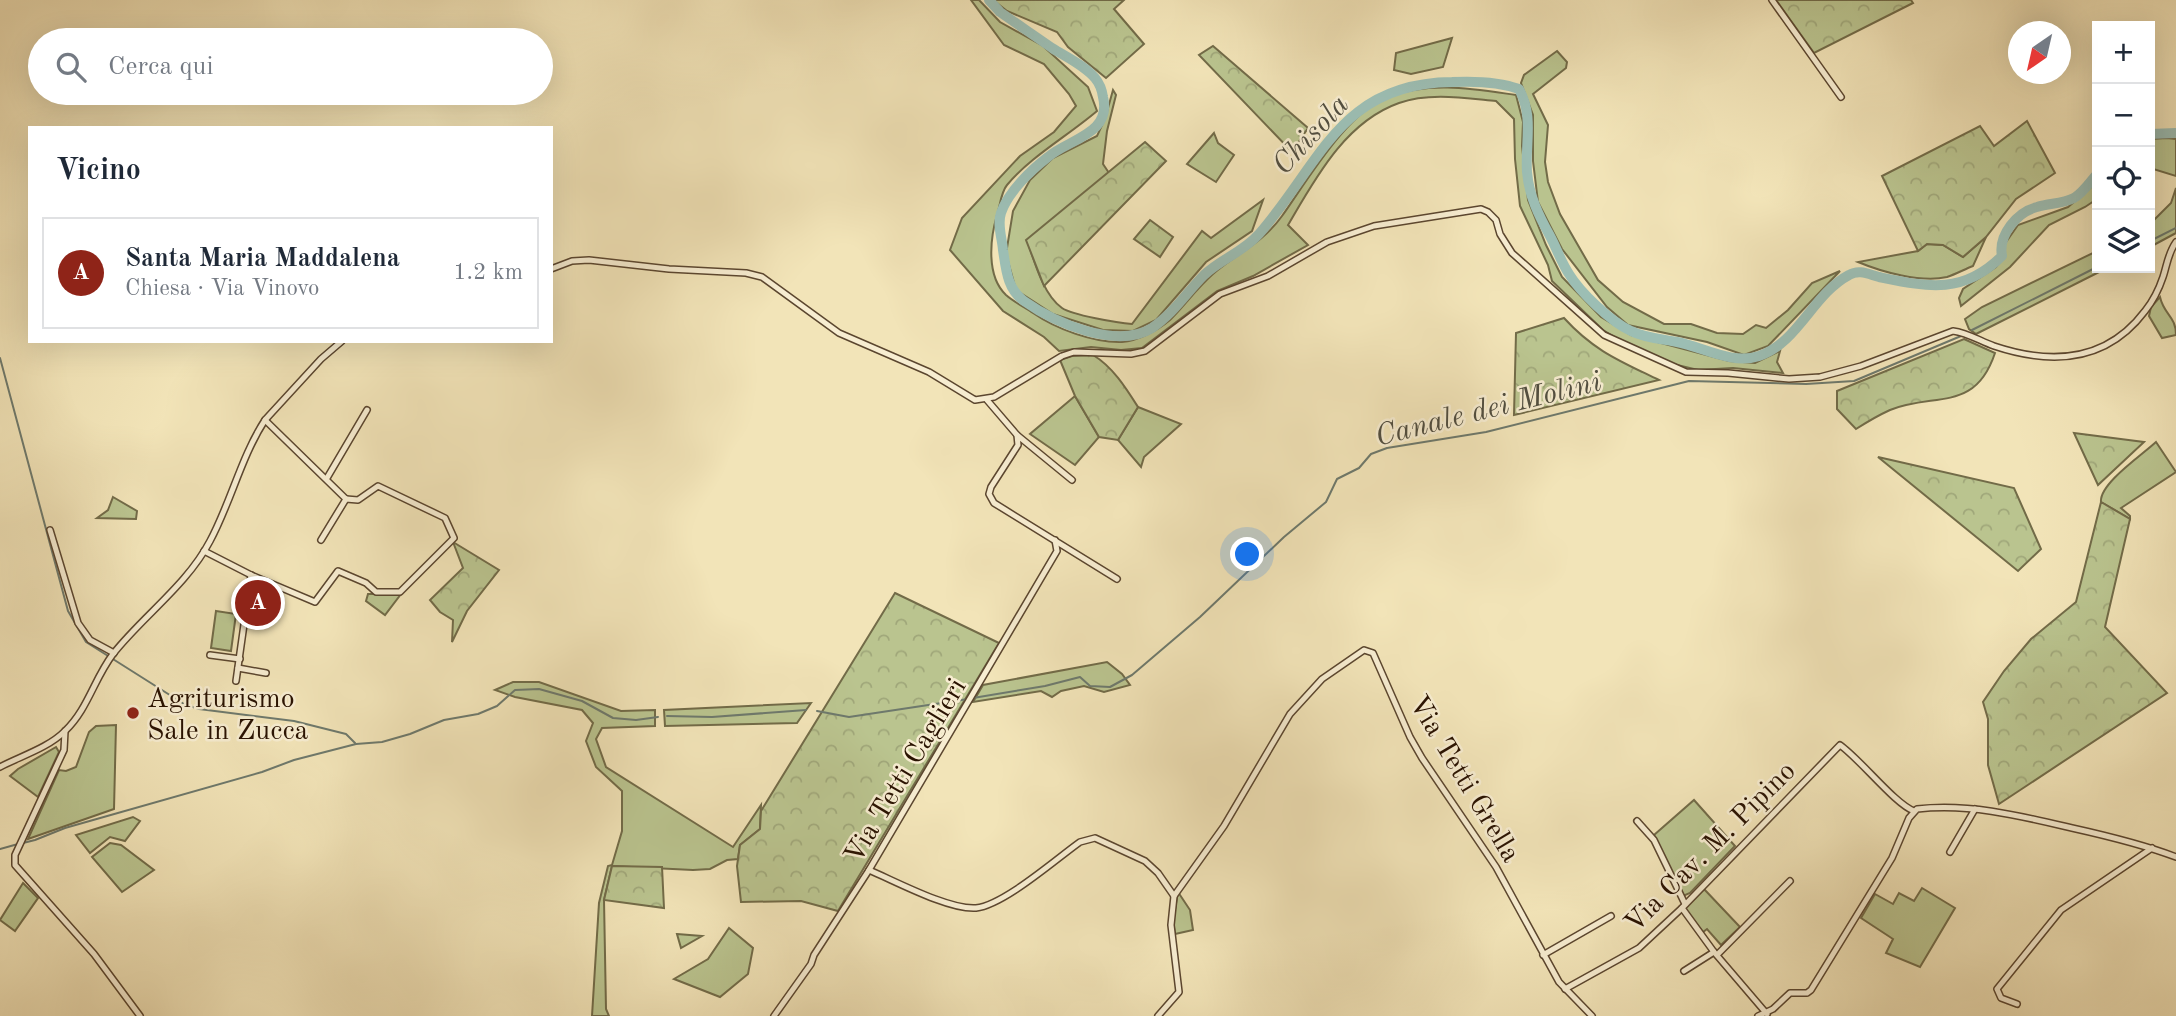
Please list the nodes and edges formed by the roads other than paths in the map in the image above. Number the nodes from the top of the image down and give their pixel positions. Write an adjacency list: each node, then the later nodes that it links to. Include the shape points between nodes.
1 (1772, 0): 2 (street)
2 (1841, 97)
3 (2176, 242): 6 (street, via 2145,311 2121,336 2091,352 2054,358 2003,349 1953,331 1836,374 1789,379 1686,372 1627,347 1587,322 1521,262 1488,212 1450,213 1374,226 1327,242 1268,276 1220,294 1145,351 1074,352)
4 (553, 268): 6 (street, via 589,260 746,273 762,278 839,333 929,372 967,397)
5 (340, 343): 8 (street)
6 (988, 400): 9 (street)
7 (367, 410): 10 (street)
8 (265, 420): 10 (street); 16 (street)
9 (1017, 435): 11 (street); 15 (street, via 1018,445 989,494 994,503)
10 (327, 478): 12 (street)
11 (1072, 480)
12 (346, 499): 14 (street); 17 (street, via 358,500 378,486 445,518 454,538 400,592 376,592 338,571 313,602)
13 (50, 530): 19 (street, via 78,623 90,640)
14 (321, 540)
15 (1055, 540): 18 (street); 33 (street, Via Tetti Caglieri, via 1057,551)
16 (204, 551): 17 (street); 19 (street)
17 (251, 575): 21 (street)
18 (1117, 579)
19 (113, 655): 25 (street)
20 (210, 655): 21 (street)
21 (240, 659): 22 (street)
22 (238, 668): 23 (street); 24 (street)
23 (266, 673)
24 (236, 681)
25 (65, 732): 26 (street); 44 (street, via 64,750 15,864 94,954)
26 (0, 767)
27 (1975, 809): 28 (street); 30 (street); 31 (street)
28 (1914, 811): 36 (street, Via Cav. M. Pipino, via 1840,745); 43 (street, via 1892,858 1811,990 1787,994)
29 (1637, 821): 36 (street, via 1654,840)
30 (2152, 848): 32 (street); 42 (street, via 2062,910 1997,989 2001,998)
31 (1950, 852)
32 (2176, 857)
33 (869, 870): 35 (street, via 951,905 974,908 1005,896 1080,842 1095,838 1145,861); 45 (street, Via Tetti Caglieri)
34 (1790, 881): 38 (street)
35 (1174, 896): 39 (street, Via Tetti Grella, via 1224,826 1290,714 1322,679 1368,650 1410,737 1496,867); 46 (street, via 1171,925 1179,992)
36 (1683, 906): 38 (street); 41 (street, Via Cav. M. Pipino, via 1639,948)
37 (1611, 916): 39 (street)
38 (1716, 953): 40 (street); 43 (street)
39 (1543, 955): 41 (street, Via Tetti Grella)
40 (1684, 971)
41 (1565, 989): 47 (street, Via Tetti Grella)
42 (2017, 1004)
43 (1767, 1014): 48 (street)
44 (140, 1016)
45 (774, 1016)
46 (1158, 1016)
47 (1592, 1016)
48 (1758, 1016)

